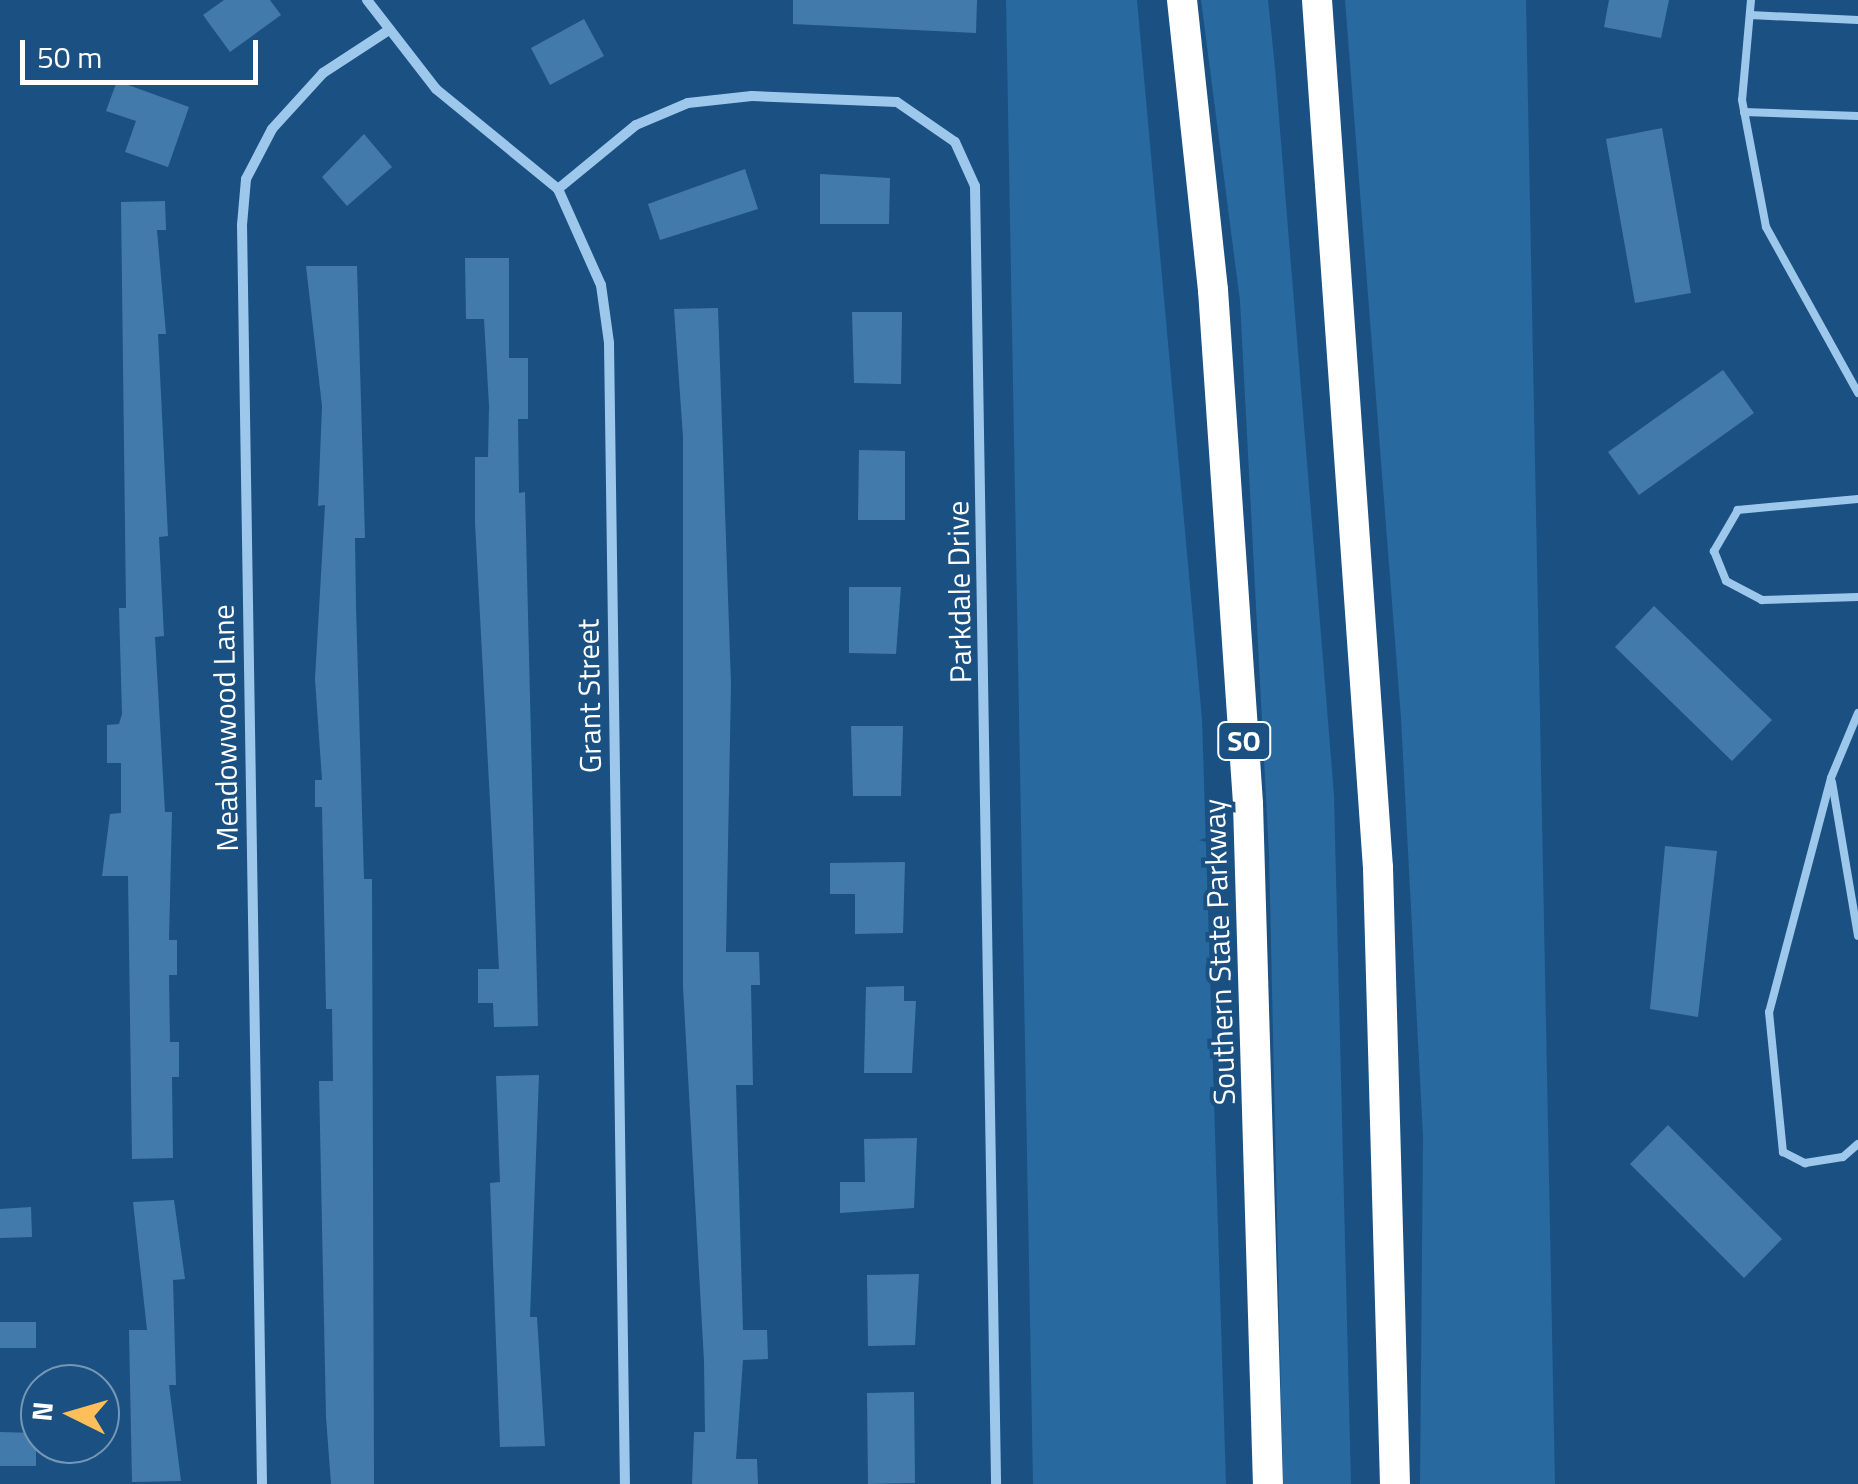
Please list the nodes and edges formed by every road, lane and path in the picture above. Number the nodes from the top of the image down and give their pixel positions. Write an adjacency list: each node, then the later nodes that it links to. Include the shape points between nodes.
1 (367, 0): 7 (street, Grant Street)
2 (1182, 0): 21 (highway, Southern State Parkway / SO, via 1212,290 1248,804)
3 (1317, 0): 22 (highway, via 1376,830)
4 (1751, 0): 5 (lane)
5 (1750, 15): 6 (lane); 8 (lane)
6 (1858, 20)
7 (386, 32): 10 (street, Grant Street, via 436,89); 18 (street, Meadowwood Lane, via 323,73 272,129 244,194)
8 (1744, 112): 9 (lane); 11 (lane, via 1766,227)
9 (1858, 116)
10 (558, 189): 19 (street, Grant Street, via 601,284 609,343); 20 (street, Parkdale Drive, via 636,125 688,102 752,96 897,102 955,142 974,186)
11 (1858, 393)
12 (1858, 499): 13 (lane, via 1738,510 1714,551 1726,582 1762,600)
13 (1858, 597)
14 (1858, 713): 15 (lane)
15 (1831, 778): 16 (lane); 17 (lane, via 1769,1012 1775,1134 1783,1152 1805,1163 1844,1157)
16 (1858, 936)
17 (1858, 1144)
18 (262, 1484)
19 (625, 1484)
20 (996, 1484)
21 (1268, 1484)
22 (1395, 1484)

